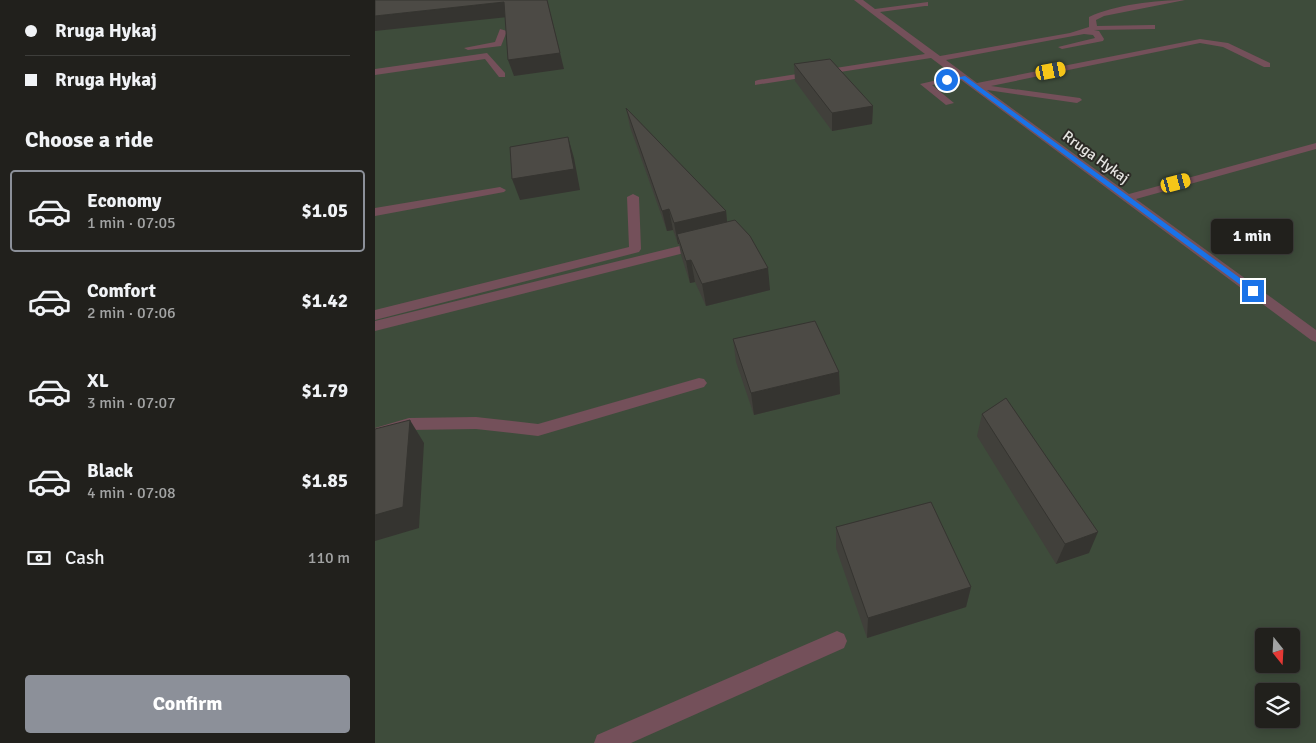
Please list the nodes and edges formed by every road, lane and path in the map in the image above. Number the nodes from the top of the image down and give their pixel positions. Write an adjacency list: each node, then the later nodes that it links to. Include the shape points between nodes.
1 (1181, 0): 7 (street, via 1102,14 1092,19)
2 (861, 2): 4 (street, Rruga Hykaj)
3 (922, 2): 4 (street); 5 (street)
4 (875, 6): 12 (street, Rruga Hykaj)
5 (933, 9)
6 (1153, 28): 7 (street)
7 (1090, 30): 9 (street, via 1100,39); 12 (street)
8 (503, 31): 10 (street, via 499,44)
9 (1053, 49)
10 (461, 50)
11 (423, 55): 13 (street)
12 (936, 57): 17 (street, Rruga Hykaj); 18 (street)
13 (375, 63)
14 (1267, 65): 19 (street, via 1225,45 1200,40)
15 (375, 72): 16 (street, via 487,56)
16 (502, 75)
17 (963, 77): 19 (street, Rruga Hykaj); 21 (street, via 925,84)
18 (758, 83)
19 (975, 86): 20 (street); 25 (street, Rruga Hykaj)
20 (1077, 100)
21 (949, 103)
22 (1316, 146): 25 (street)
23 (500, 190): 26 (street)
24 (633, 197): 28 (street, via 635,249)
25 (1126, 198): 30 (street, Rruga Hykaj)
26 (375, 212)
27 (716, 241): 29 (street)
28 (375, 314)
29 (375, 326)
30 (1316, 337)
31 (699, 383): 32 (street, via 538,430 476,423 409,424)
32 (375, 434)
33 (837, 641): 34 (street)
34 (605, 743)

